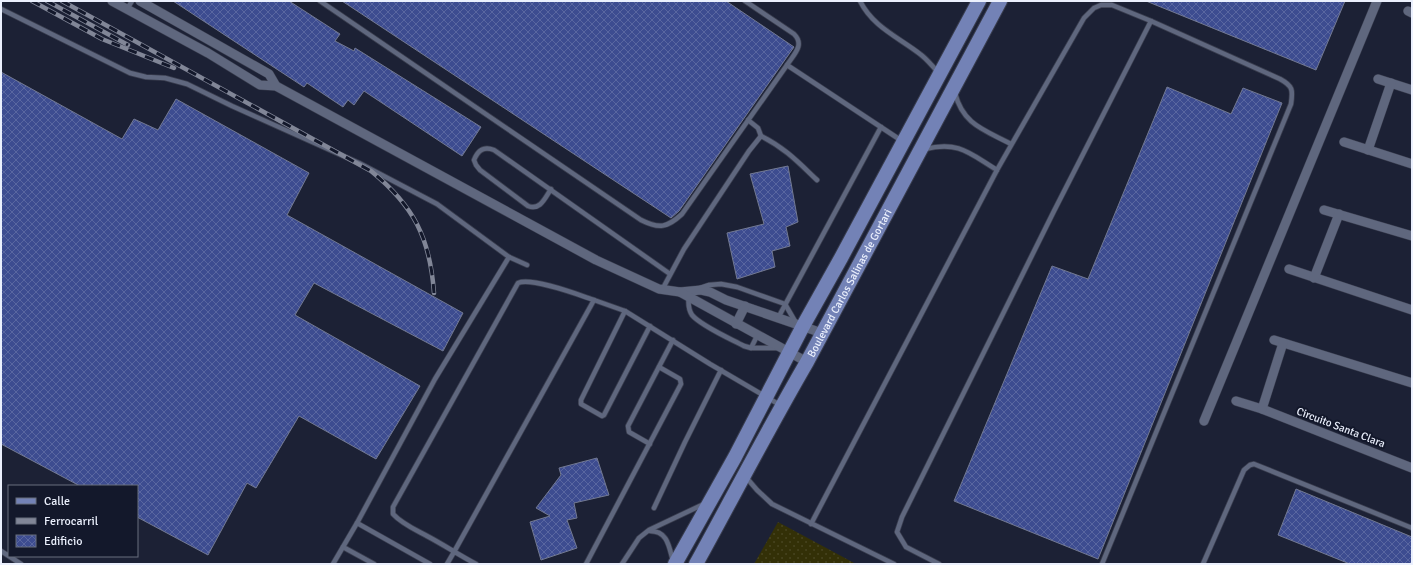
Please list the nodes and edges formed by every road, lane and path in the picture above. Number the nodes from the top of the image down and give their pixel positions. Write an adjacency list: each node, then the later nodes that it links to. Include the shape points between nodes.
1 (112, 1): 11 (street)
2 (132, 1): 11 (lane)
3 (140, 1): 17 (street, via 269,74)
4 (320, 1): 20 (lane, via 650,224 662,226 672,223 682,214)
5 (746, 1): 13 (lane, via 799,38 797,50)
6 (860, 1): 14 (lane, via 872,19 920,54)
7 (979, 1): 14 (main road, Boulevard Carlos Salinas de Gortari)
8 (1000, 1): 18 (main road, Boulevard Carlos Salinas de Gortari)
9 (1377, 1): 64 (street)
10 (1, 9): 35 (lane, via 130,73 187,84 359,163 438,204)
11 (127, 9): 17 (street, via 260,85)
12 (1151, 21): 25 (lane, via 1112,5 1101,4 1094,8 1084,18); 88 (lane, via 902,517 897,532 906,548); 89 (lane, via 1280,79 1289,84 1293,93 1291,104)
13 (787, 64): 20 (lane); 21 (lane)
14 (939, 74): 23 (main road, Boulevard Carlos Salinas de Gortari)
15 (1378, 79): 16 (street)
16 (1391, 83): 19 (street); 27 (street)
17 (276, 86): 40 (street, via 596,260)
18 (953, 89): 25 (lane, via 964,116 976,126); 26 (main road, Boulevard Carlos Salinas de Gortari)
19 (1412, 90)
20 (748, 120): 22 (lane, via 758,128)
21 (881, 127): 23 (lane); 43 (lane)
22 (761, 136): 30 (lane, via 787,152); 38 (lane, via 684,249)
23 (904, 142): 49 (main road, Boulevard Carlos Salinas de Gortari)
24 (1344, 142): 27 (street)
25 (1012, 144): 29 (lane)
26 (921, 150): 29 (lane, via 934,146 962,149); 51 (main road, Boulevard Carlos Salinas de Gortari)
27 (1368, 150): 28 (street)
28 (1412, 164)
29 (996, 170): 71 (lane)
30 (817, 180)
31 (551, 189): 31 (lane, via 494,150 481,149 474,160 480,170 532,208 541,204); 38 (lane)
32 (1324, 210): 33 (street)
33 (1338, 214): 34 (street); 39 (street)
34 (1412, 236)
35 (509, 257): 36 (lane); 70 (lane, via 435,379)
36 (527, 265)
37 (1289, 269): 39 (street)
38 (670, 274): 40 (lane)
39 (1314, 278): 45 (street)
40 (662, 290): 41 (street)
41 (690, 294): 43 (lane, via 709,285 721,284); 44 (street, via 710,292); 48 (street); 54 (lane, via 688,304 697,319)
42 (594, 300): 46 (lane); 75 (lane); 75 (lane, via 540,284 522,282 518,283 508,300 394,507 393,514 396,517)
43 (785, 304): 47 (lane); 49 (lane)
44 (745, 306): 47 (street); 48 (street)
45 (1412, 310)
46 (625, 311): 50 (lane); 50 (lane, via 581,400 584,406 604,415)
47 (778, 318): 49 (street)
48 (736, 324): 52 (street)
49 (800, 325): 51 (street); 55 (main road, Boulevard Carlos Salinas de Gortari)
50 (650, 326): 53 (lane)
51 (822, 333): 56 (main road, Boulevard Carlos Salinas de Gortari)
52 (757, 336): 54 (lane); 55 (street)
53 (673, 340): 57 (lane); 58 (lane)
54 (751, 348): 55 (lane)
55 (784, 350): 56 (street); 60 (main road, Boulevard Carlos Salinas de Gortari)
56 (807, 362): 62 (main road, Boulevard Carlos Salinas de Gortari)
57 (659, 367): 65 (lane, via 681,382); 65 (lane, via 627,428 631,434)
58 (721, 370): 60 (lane); 69 (lane)
59 (1412, 383): 63 (street, via 1278,341)
60 (766, 397): 62 (lane); 68 (main road, Boulevard Carlos Salinas de Gortari)
61 (1236, 401): 63 (street, Circuito Santa Clara)
62 (781, 406): 67 (main road, Boulevard Carlos Salinas de Gortari)
63 (1262, 409): 66 (street, Circuito Santa Clara)
64 (1204, 422)
65 (650, 444): 83 (lane)
66 (1412, 468)
67 (745, 476): 71 (lane, via 772,504); 86 (main road, Boulevard Carlos Salinas de Gortari)
68 (710, 501): 73 (lane); 85 (main road, Boulevard Carlos Salinas de Gortari)
69 (654, 508)
70 (357, 523): 74 (lane); 80 (lane)
71 (811, 524): 87 (lane)
72 (1412, 528): 90 (lane, via 1254,464 1244,470)
73 (649, 530): 84 (lane, via 639,538); 85 (lane, via 664,536)
74 (343, 547): 78 (lane); 79 (lane)
75 (454, 552): 81 (lane); 82 (lane)
76 (10, 557): 77 (lane)
77 (21, 564)
78 (333, 564)
79 (374, 564)
80 (430, 564)
81 (447, 564)
82 (476, 564)
83 (586, 564)
84 (622, 564)
85 (674, 564)
86 (696, 564)
87 (894, 564)
88 (939, 564)
89 (1102, 564)
90 (1203, 564)

